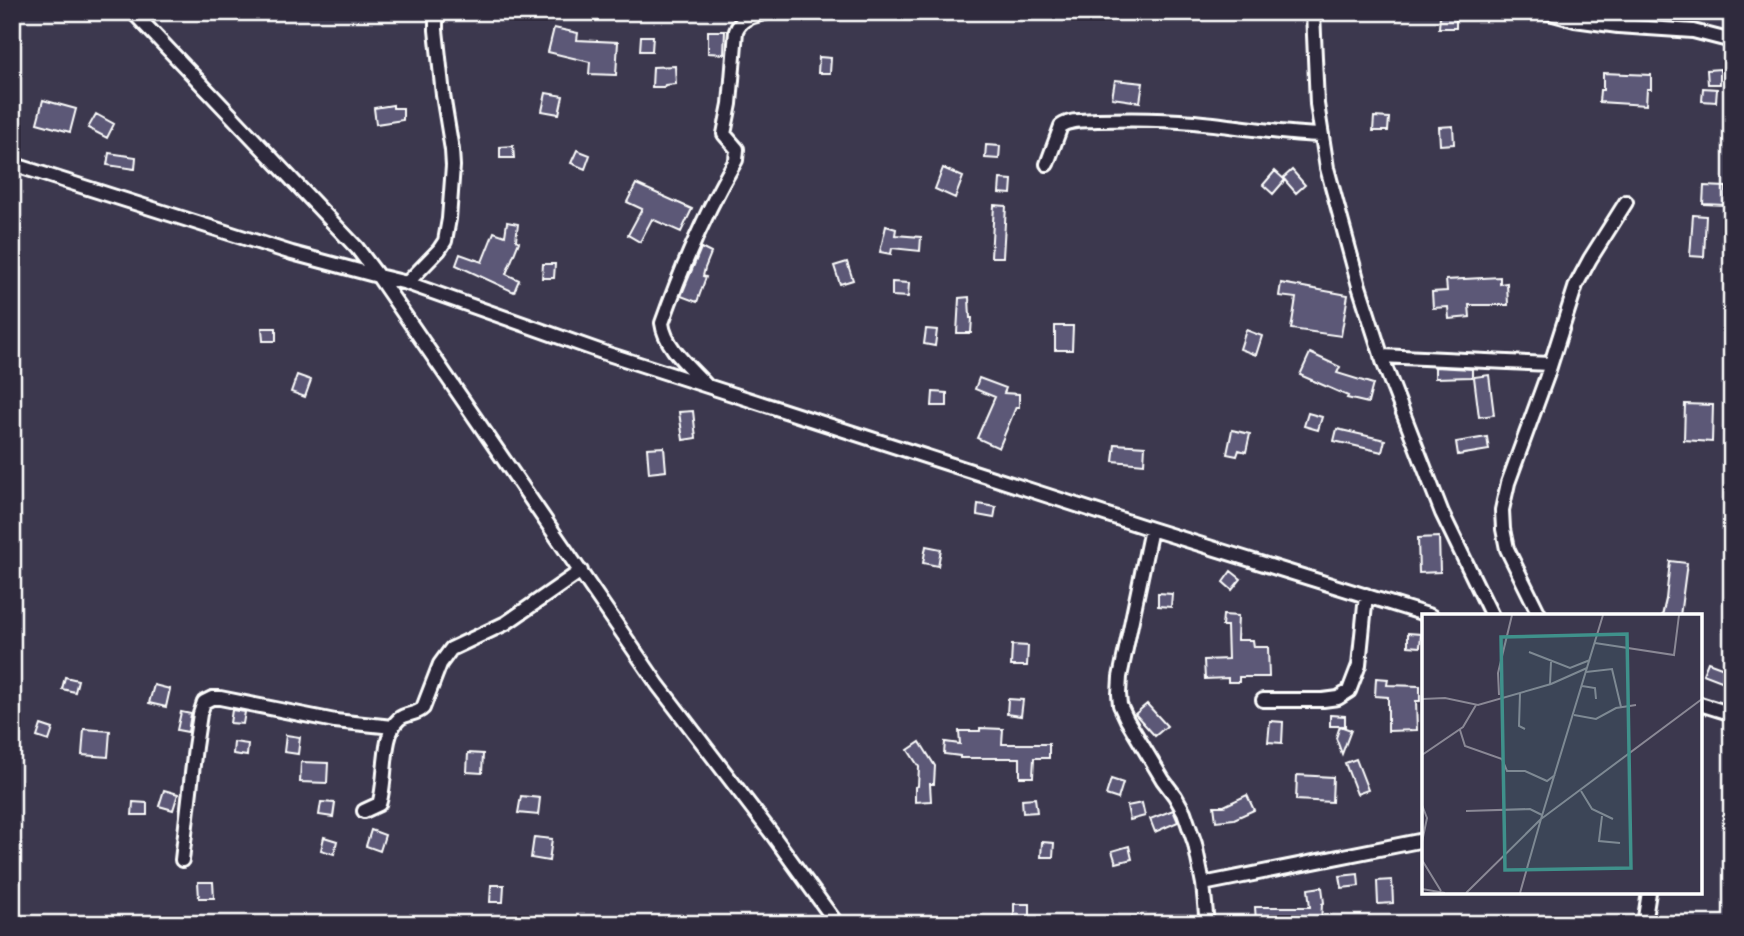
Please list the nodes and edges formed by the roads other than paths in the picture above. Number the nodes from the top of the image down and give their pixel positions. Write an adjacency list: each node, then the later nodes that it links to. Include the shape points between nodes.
1 (133, 12): 11 (street, via 357,248)
2 (436, 12): 12 (street, via 453,158 449,219 445,241)
3 (768, 12): 15 (street, via 739,23 736,31 724,134 737,149 736,160 694,239 662,323 670,344)
4 (1313, 12): 7 (street)
5 (1546, 12): 6 (street, via 1618,26 1693,31)
6 (1732, 41)
7 (1322, 135): 9 (street, via 1160,120 1072,122 1061,126); 13 (street, via 1327,168)
8 (12, 164): 11 (street)
9 (1047, 164)
10 (1626, 202): 14 (street, via 1576,285)
11 (377, 276): 12 (street); 17 (street)
12 (407, 283): 15 (street)
13 (1381, 356): 14 (street); 20 (street, via 1442,513)
14 (1550, 364): 21 (street, via 1502,510 1507,549)
15 (707, 386): 16 (street)
16 (1152, 529): 18 (street); 29 (street, via 1120,677 1120,705 1184,812)
17 (581, 571): 25 (street, via 506,623 451,649 440,664 423,708 401,718); 31 (street, via 658,685)
18 (1366, 595): 19 (street); 22 (street, via 1359,665 1349,691 1323,700)
19 (1425, 614)
20 (1491, 614)
21 (1539, 614)
22 (1263, 700)
23 (1702, 705): 24 (street)
24 (1732, 714)
25 (394, 727): 26 (street, via 387,746 383,794 379,804); 28 (street, via 335,721 220,698 204,702)
26 (364, 811)
27 (1422, 840): 29 (street)
28 (182, 860)
29 (1203, 884): 32 (street)
30 (1649, 894): 33 (street)
31 (836, 924)
32 (1207, 924)
33 (1644, 924)

